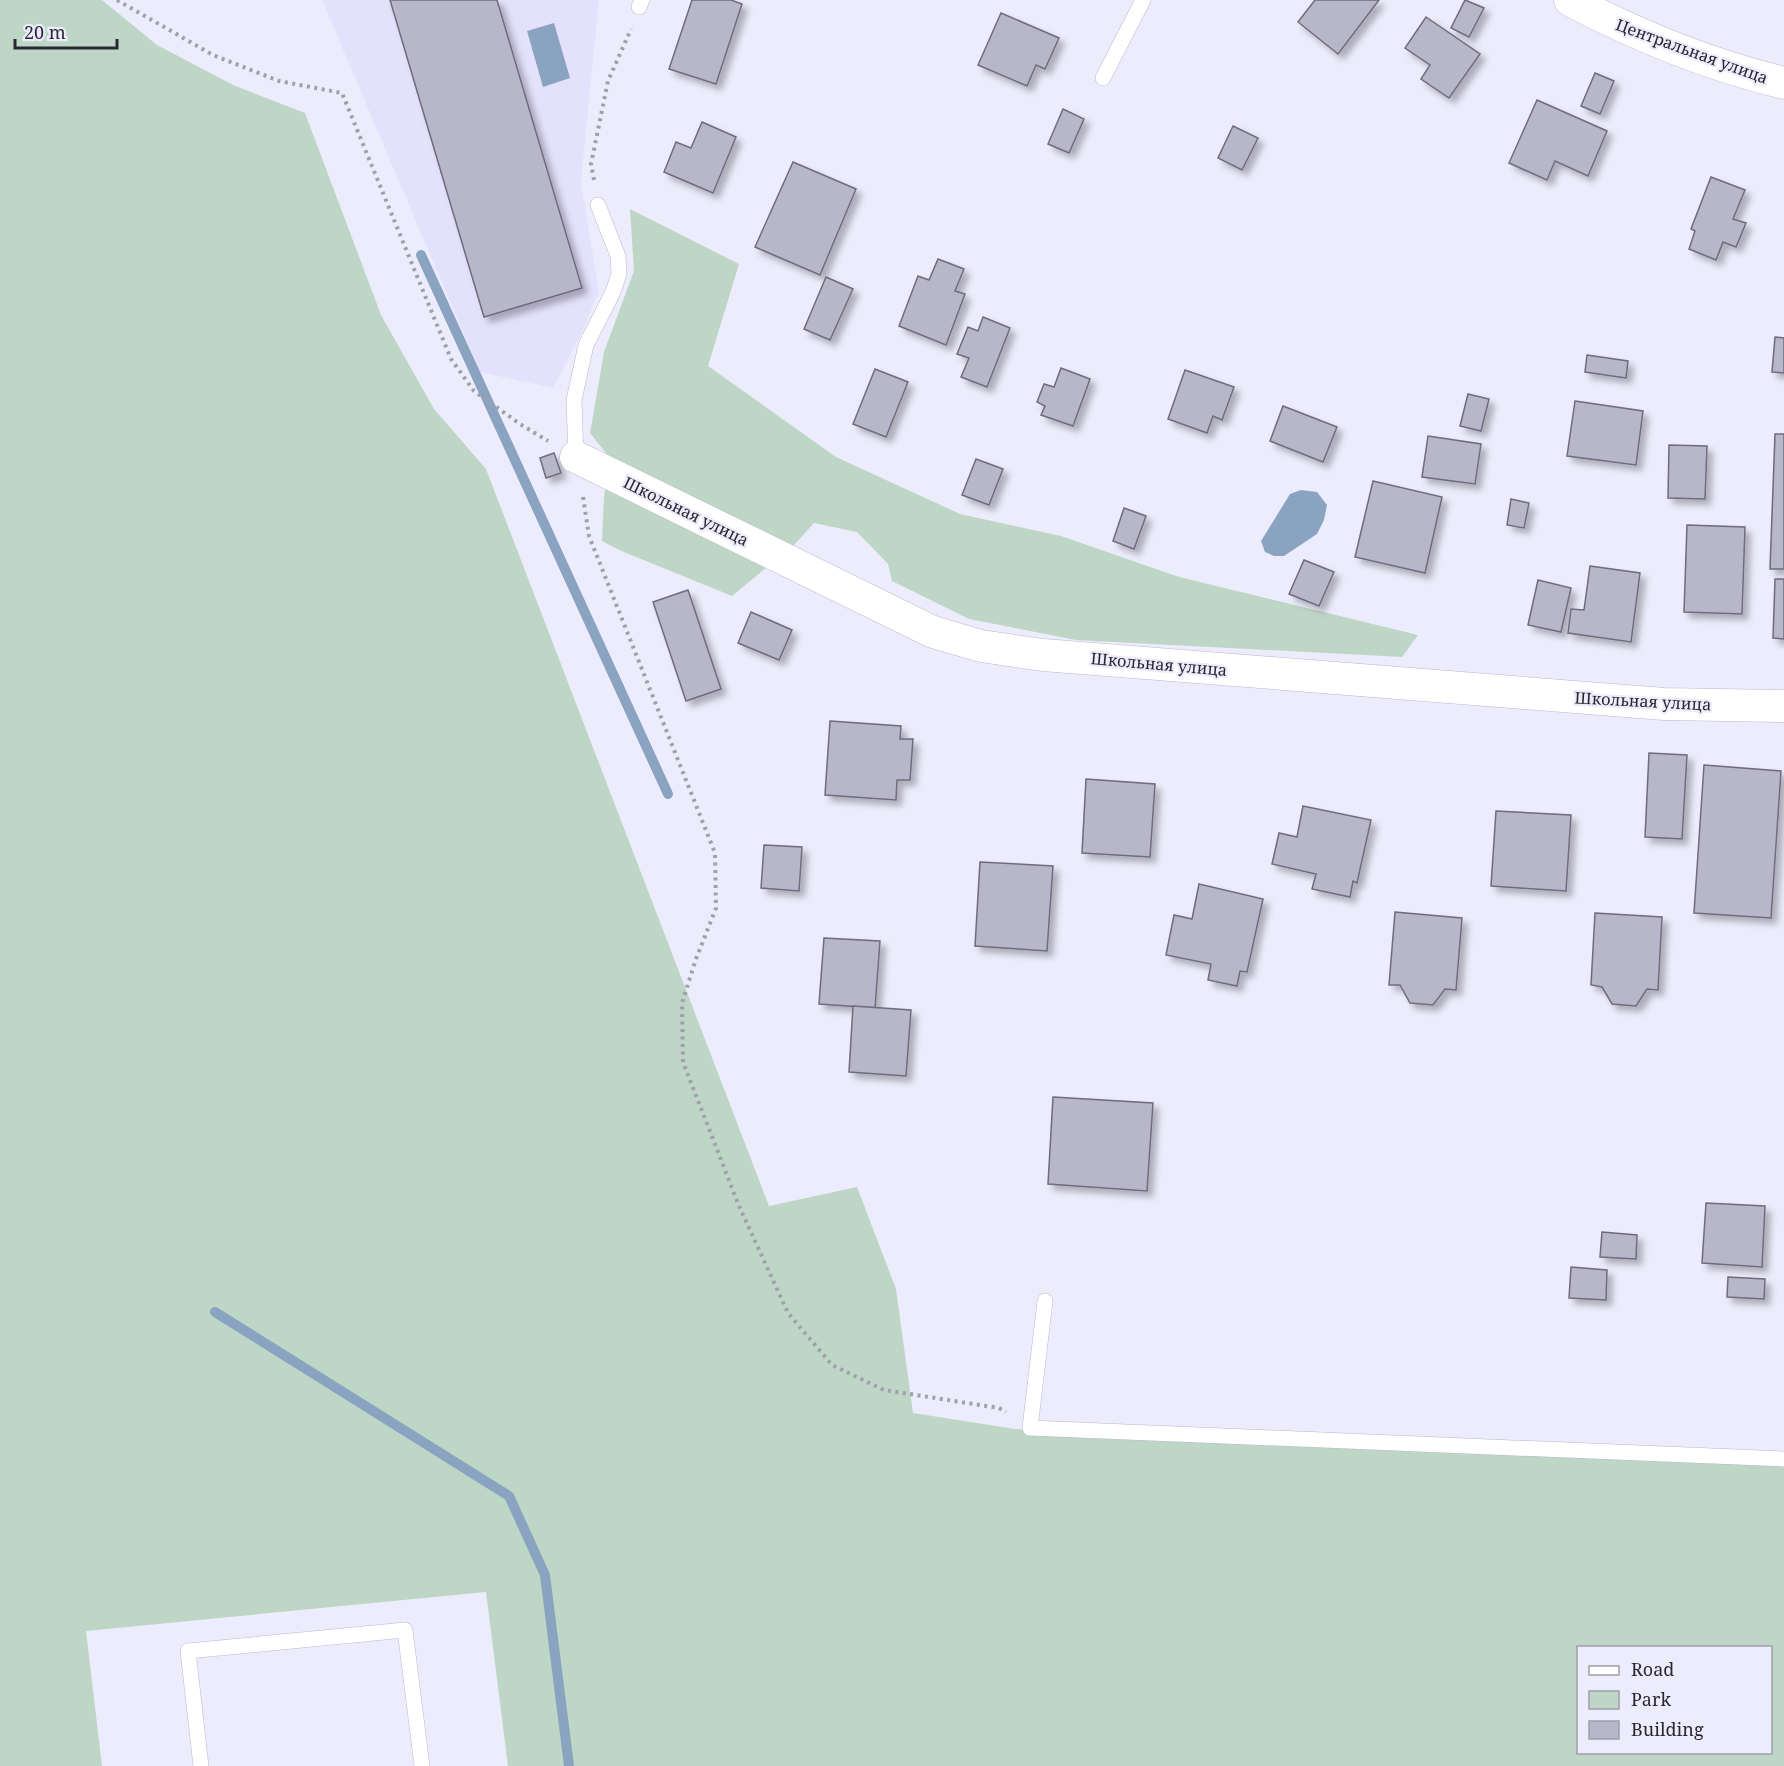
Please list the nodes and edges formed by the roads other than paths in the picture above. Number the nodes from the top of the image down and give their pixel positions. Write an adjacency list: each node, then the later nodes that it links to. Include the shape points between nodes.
1 (1143, 0): 3 (lane)
2 (1570, 0): 4 (street, Центральная улица, via 1695,55)
3 (1103, 78)
4 (1784, 82)
5 (598, 205): 6 (lane, via 618,256 619,274 586,345 574,400)
6 (576, 457): 7 (street, Школьная улица, via 933,633 981,646 1043,655 1664,704)
7 (1784, 706)
8 (1045, 1301): 9 (lane, via 1030,1428)
9 (1784, 1459)
10 (201, 1766): 11 (lane, via 188,1651 405,1630)
11 (422, 1766)

